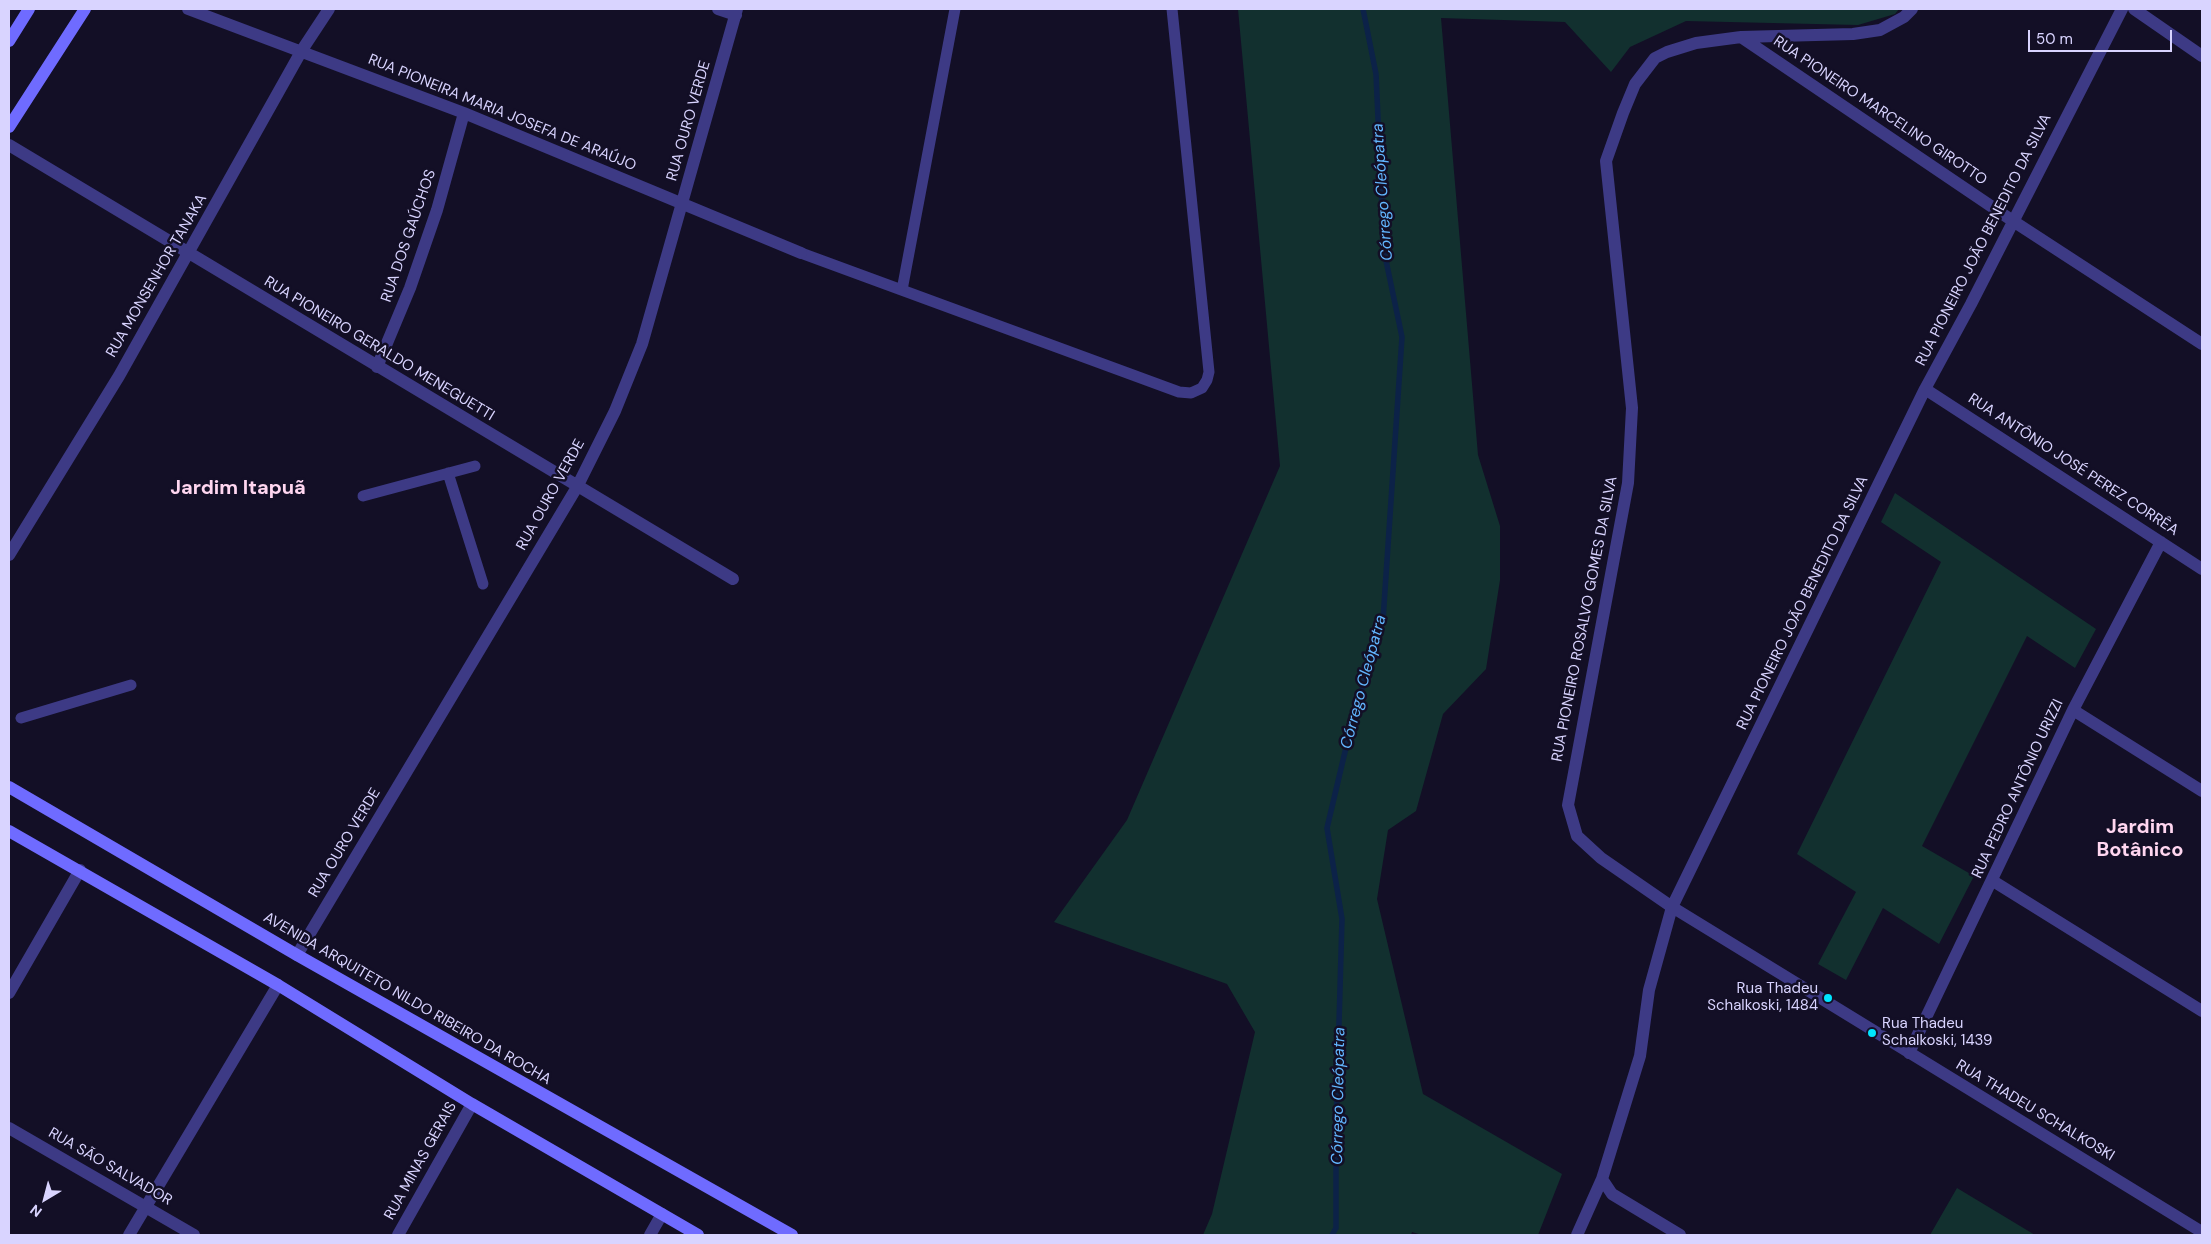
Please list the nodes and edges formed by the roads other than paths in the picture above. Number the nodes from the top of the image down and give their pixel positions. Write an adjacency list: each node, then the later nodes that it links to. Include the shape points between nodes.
1 (29, 9): 13 (main road)
2 (85, 9): 17 (main road)
3 (188, 9): 14 (street, RUA PIONEIRA MARIA JOSEFA DE ARAÚJO)
4 (329, 9): 14 (street, RUA MONSENHOR TANAKA)
5 (718, 9): 11 (street)
6 (955, 9): 23 (lane)
7 (1172, 9): 23 (lane, via 1209,372 1202,388 1191,394 1179,392)
8 (1912, 9): 12 (street, RUA PIONEIRO ROSALVO GOMES DA SILVA, via 1880,30 1853,34)
9 (2122, 9): 20 (street, RUA PIONEIRO JOÃO BENEDITO DA SILVA)
10 (2134, 9): 15 (street)
11 (737, 12): 19 (street, RUA OURO VERDE)
12 (1741, 37): 20 (street, RUA PIONEIRO MARCELINO GIROTTO); 44 (street, RUA PIONEIRO ROSALVO GOMES DA SILVA, via 1696,43 1655,58 1635,84 1606,161 1632,408 1628,483 1568,804 1577,836 1601,858)
13 (9, 41)
14 (302, 50): 16 (street, RUA PIONEIRA MARIA JOSEFA DE ARAÚJO); 22 (street, RUA MONSENHOR TANAKA)
15 (2202, 56)
16 (464, 114): 19 (street, RUA PIONEIRA MARIA JOSEFA DE ARAÚJO); 25 (street, RUA DOS GAÚCHOS, via 437,210 410,288)
17 (9, 127)
18 (9, 145): 22 (street, RUA PIONEIRO GERALDO MENEGUETTI)
19 (683, 204): 21 (street, RUA PIONEIRA MARIA JOSEFA DE ARAÚJO); 29 (street, RUA OURO VERDE, via 642,344 615,411)
20 (2012, 221): 24 (street, RUA PIONEIRO MARCELINO GIROTTO); 26 (street, RUA PIONEIRO JOÃO BENEDITO DA SILVA)
21 (801, 252): 23 (lane)
22 (188, 253): 25 (street, RUA PIONEIRO GERALDO MENEGUETTI); 32 (street, RUA MONSENHOR TANAKA, via 119,376)
23 (902, 290)
24 (2202, 344)
25 (377, 367): 29 (street, RUA PIONEIRO GERALDO MENEGUETTI)
26 (1925, 389): 31 (street, RUA ANTÔNIO JOSÉ PEREZ CORRÊA); 44 (street, RUA PIONEIRO JOÃO BENEDITO DA SILVA)
27 (475, 466): 28 (lane)
28 (448, 473): 30 (lane); 35 (lane)
29 (577, 487): 34 (street, RUA PIONEIRO GERALDO MENEGUETTI); 45 (street, RUA OURO VERDE)
30 (363, 496)
31 (2161, 542): 33 (street, RUA ANTÔNIO JOSÉ PEREZ CORRÊA); 37 (street, RUA PEDRO ANTÔNIO URIZZI)
32 (9, 555)
33 (2202, 569)
34 (733, 579)
35 (483, 584)
36 (131, 685): 38 (lane)
37 (2073, 710): 40 (street); 43 (street, RUA PEDRO ANTÔNIO URIZZI)
38 (22, 718)
39 (9, 787): 45 (main road, AVENIDA ARQUITETO NILDO RIBEIRO DA ROCHA)
40 (2202, 791)
41 (9, 831): 42 (main road)
42 (80, 870): 46 (main road); 47 (street)
43 (1993, 881): 48 (street); 49 (street, RUA PEDRO ANTÔNIO URIZZI)
44 (1672, 907): 49 (street, RUA THADEU SCHALKOSKI); 52 (street, RUA PIONEIRO JOÃO BENEDITO DA SILVA, via 1649,990 1640,1056)
45 (296, 955): 61 (main road, AVENIDA ARQUITETO NILDO RIBEIRO DA ROCHA)
46 (278, 985): 50 (main road); 53 (street)
47 (9, 993)
48 (2202, 1011)
49 (1909, 1053): 55 (street, RUA THADEU SCHALKOSKI)
50 (472, 1104): 54 (main road); 58 (street, RUA MINAS GERAIS)
51 (9, 1128): 53 (street, RUA SÃO SALVADOR)
52 (1602, 1179): 62 (street, RUA PIONEIRO JOÃO BENEDITO DA SILVA); 63 (street, via 1612,1194)
53 (146, 1207): 56 (street); 57 (street, RUA SÃO SALVADOR)
54 (662, 1214): 59 (street); 60 (main road)
55 (2202, 1232)
56 (129, 1235)
57 (194, 1235)
58 (398, 1235)
59 (650, 1235)
60 (698, 1235)
61 (792, 1235)
62 (1577, 1235)
63 (1680, 1235)

